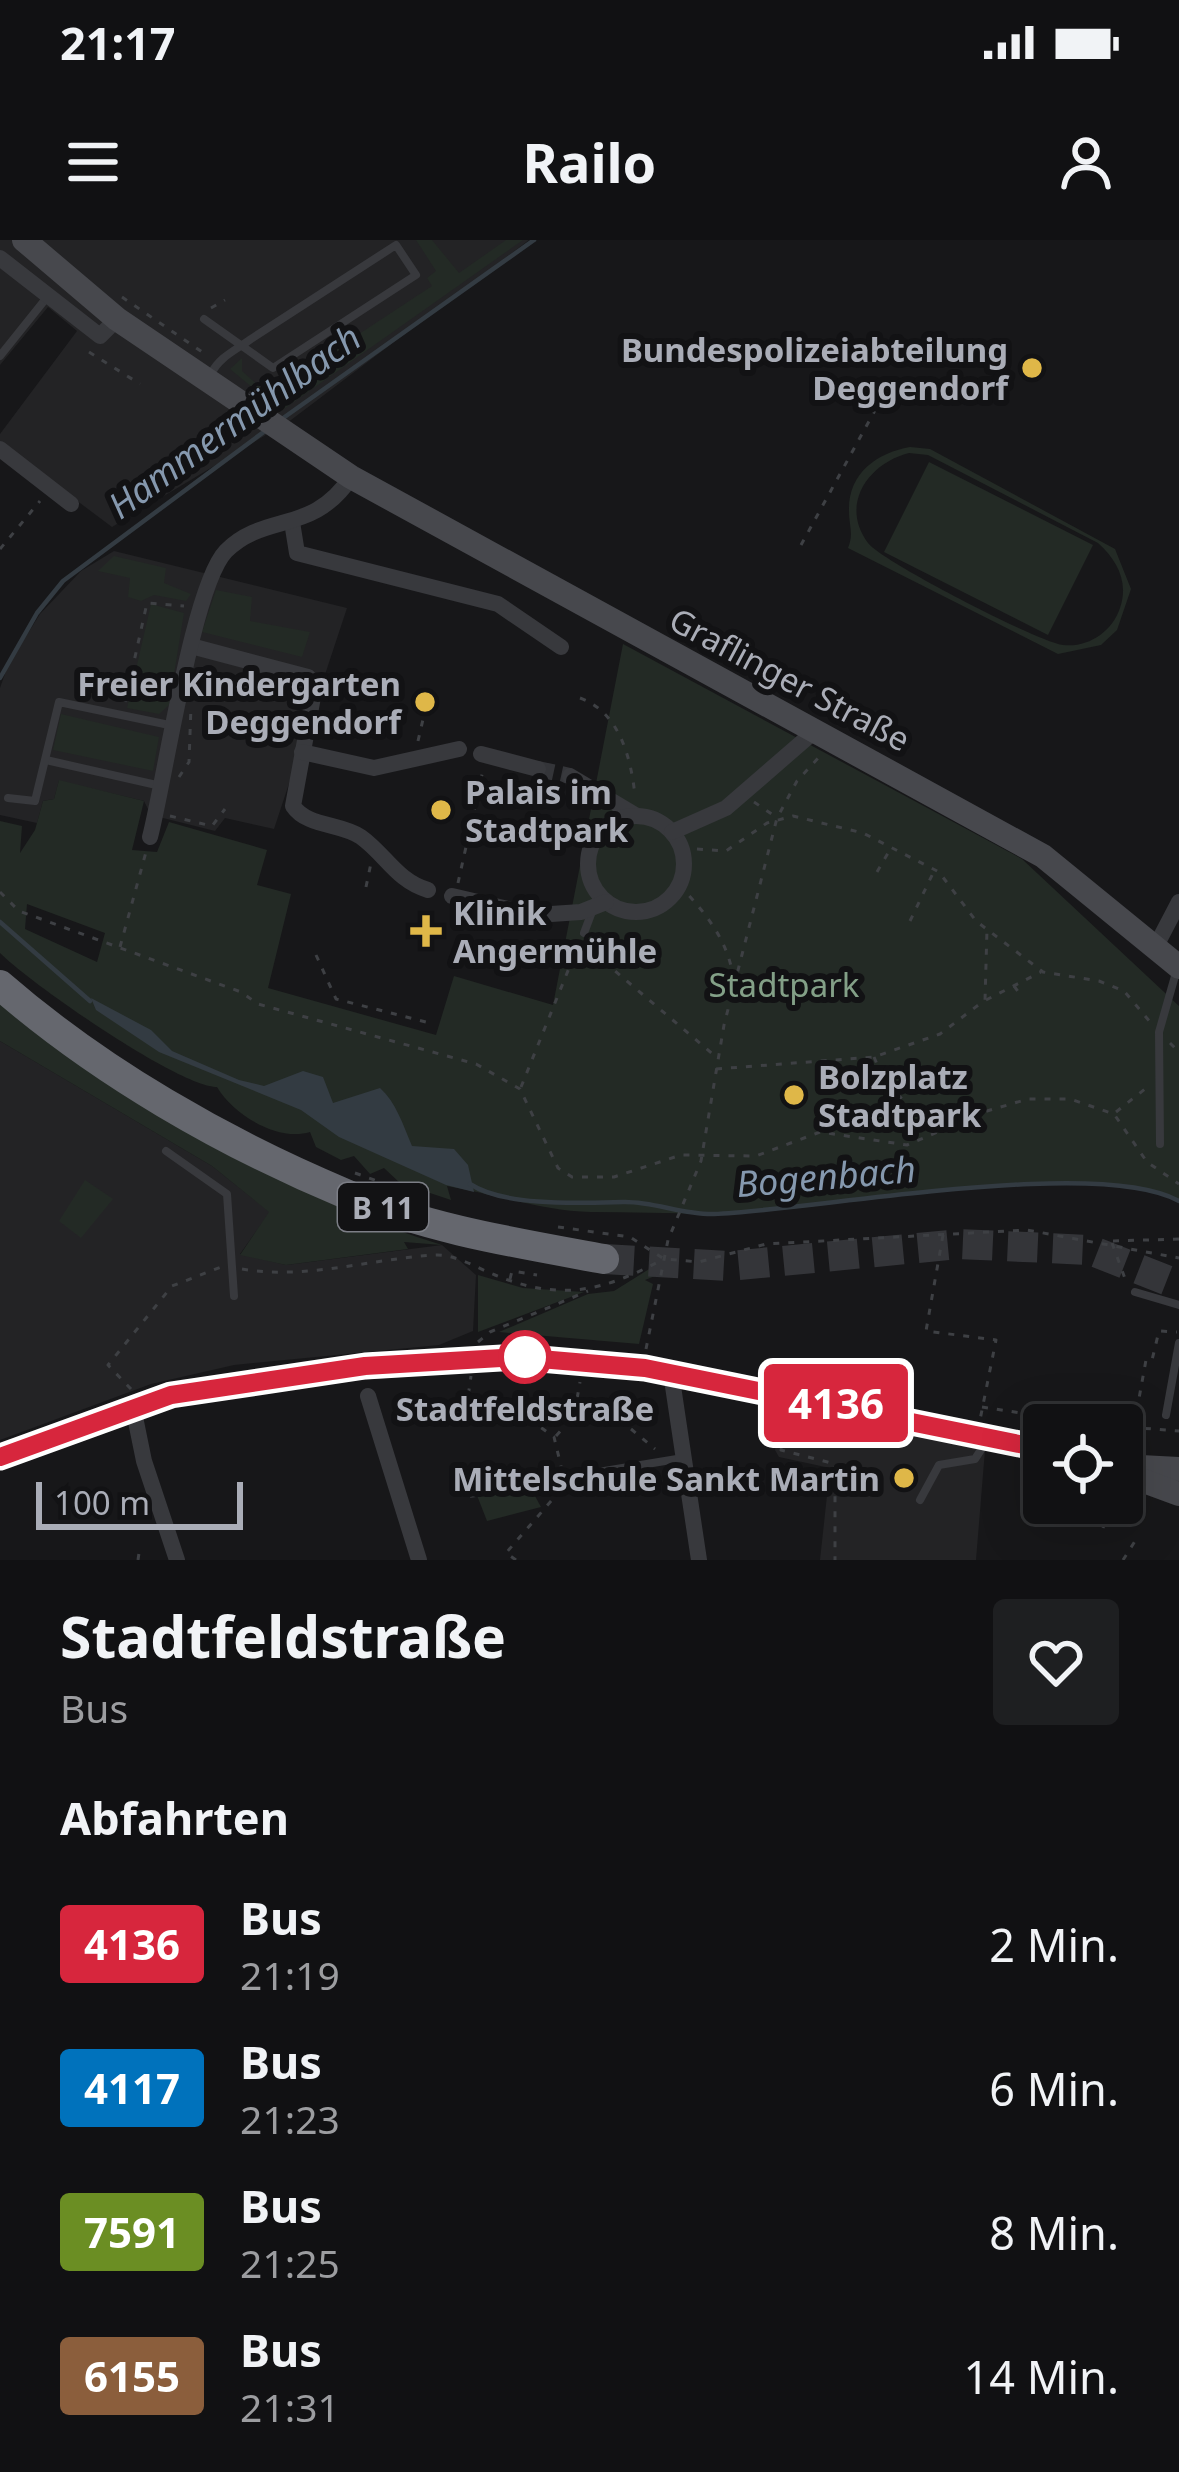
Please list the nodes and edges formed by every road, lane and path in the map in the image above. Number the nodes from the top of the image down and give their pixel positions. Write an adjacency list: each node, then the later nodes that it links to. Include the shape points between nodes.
1 (24, 240): 7 (street, Graflinger Straße)
2 (391, 243): 8 (lane); 8 (lane, via 416,275 273,368)
3 (0, 258): 4 (street)
4 (49, 296): 7 (street, via 100,337); 10 (lane)
5 (225, 300): 6 (path)
6 (203, 317): 8 (lane)
7 (116, 319): 11 (street, Graflinger Straße)
8 (242, 346): 11 (lane, via 217,362)
9 (89, 352): 12 (path)
10 (0, 356)
11 (208, 381): 15 (street, Graflinger Straße)
12 (140, 384)
13 (879, 403): 19 (path)
14 (0, 449): 16 (street)
15 (351, 477): 18 (street, via 319,513); 29 (street, Graflinger Straße, via 629,621)
16 (50, 488): 17 (street); 20 (path)
17 (71, 504)
18 (292, 522): 21 (street, via 229,548); 23 (street, via 297,553 498,604)
19 (801, 545)
20 (0, 549)
21 (200, 609): 22 (street); 27 (path, via 146,603)
22 (191, 646): 24 (street); 31 (street, via 308,677 315,686)
23 (561, 647)
24 (182, 698): 28 (street); 36 (path, via 193,710 189,762)
25 (580, 698): 43 (path, via 596,704 620,734)
26 (424, 715): 33 (path)
27 (122, 716): 28 (lane); 34 (lane, via 59,702)
28 (175, 727): 38 (street)
29 (825, 735): 39 (street); 44 (path); 63 (street, Graflinger Straße, via 1043,856)
30 (459, 748): 33 (street)
31 (302, 752): 33 (street, via 374,768); 48 (street, via 298,814 359,835)
32 (484, 754): 35 (street); 55 (path)
33 (416, 755)
34 (46, 760): 38 (lane); 40 (lane, via 35,801)
35 (538, 769)
36 (180, 776)
37 (571, 776): 43 (street)
38 (163, 787): 42 (street)
39 (743, 795): 44 (path); 46 (street)
40 (8, 798)
41 (225, 809): 42 (path, via 212,826)
42 (157, 812): 45 (street)
43 (638, 816): 46 (street); 57 (street, via 605,826 588,856)
44 (777, 818): 46 (path, via 726,850); 47 (path, via 827,823); 70 (path)
45 (150, 837): 64 (path)
46 (677, 840): 51 (street)
47 (891, 847): 49 (path); 50 (path)
48 (374, 850): 52 (path); 53 (street, via 408,884)
49 (935, 869): 60 (path); 61 (path)
50 (877, 872)
51 (680, 885): 57 (street, via 655,908); 70 (path, via 728,950)
52 (366, 887)
53 (428, 890)
54 (0, 892): 64 (path, via 19,911)
55 (453, 896): 58 (street)
56 (1179, 902): 63 (street)
57 (600, 905): 59 (street); 62 (lane)
58 (508, 909)
59 (536, 915)
60 (910, 921)
61 (987, 928): 67 (path); 72 (path)
62 (582, 937): 76 (path); 79 (path)
63 (1156, 946): 66 (street, Graflinger Straße)
64 (120, 949): 79 (path, via 278,1010 444,1052)
65 (316, 955): 73 (path, via 336,999)
66 (1179, 966): 74 (lane)
67 (1043, 972): 68 (path); 74 (path, via 1124,992)
68 (1013, 984): 71 (path); 72 (path)
69 (0, 985): 93 (highway, B 11, via 177,1110 347,1195 501,1240)
70 (735, 993): 76 (path)
71 (1023, 998)
72 (985, 1000): 75 (path, via 940,1034)
73 (426, 1022)
74 (1159, 1032): 78 (lane)
75 (874, 1057): 77 (path); 81 (path, via 884,1082)
76 (717, 1058): 77 (path)
77 (714, 1069): 84 (path)
78 (1159, 1078): 80 (path); 82 (lane)
79 (520, 1089): 84 (path, via 551,1156 572,1177 614,1177)
80 (1114, 1114): 81 (path, via 1070,1099 1028,1100); 86 (path, via 1148,1162)
81 (937, 1133): 84 (path, via 907,1145 820,1132 756,1156)
82 (1160, 1144)
83 (166, 1151): 95 (lane, via 227,1194)
84 (702, 1154): 94 (path)
85 (338, 1166): 87 (path)
86 (1179, 1184)
87 (400, 1189)
88 (553, 1226): 94 (path, via 630,1237)
89 (943, 1233): 91 (path, via 1027,1230); 94 (path, via 766,1244 699,1262); 111 (path, via 926,1331 996,1340)
90 (1179, 1239): 91 (path)
91 (1112, 1241): 92 (path); 99 (path, via 1122,1279)
92 (1179, 1258)
93 (604, 1259)
94 (664, 1259): 98 (path); 104 (path)
95 (233, 1268): 97 (path, via 293,1274 441,1254); 100 (lane); 110 (path, via 214,1266 172,1286 109,1365 130,1385)
96 (537, 1275): 97 (path, via 512,1271)
97 (510, 1280): 98 (path)
98 (587, 1291): 105 (path, via 490,1332)
99 (1135, 1292): 101 (lane)
100 (234, 1296)
101 (1179, 1305)
102 (1179, 1332): 109 (path, via 1160,1331)
103 (1179, 1343): 115 (lane)
104 (646, 1348)
105 (465, 1358): 106 (street); 110 (street, via 275,1377); 118 (path, via 471,1408)
106 (580, 1361): 107 (street); 125 (path, via 574,1416)
107 (671, 1373): 124 (street); 128 (street)
108 (368, 1396): 141 (street)
109 (1138, 1404)
110 (133, 1406): 127 (street); 140 (street)
111 (982, 1407): 113 (path); 124 (path)
112 (517, 1410): 125 (path)
113 (1012, 1412): 114 (path); 116 (path)
114 (1023, 1414)
115 (1166, 1415)
116 (1011, 1419)
117 (788, 1420): 144 (path, via 781,1450 835,1464)
118 (445, 1425)
119 (1143, 1427): 120 (path)
120 (1147, 1427): 122 (path); 123 (path)
121 (631, 1429): 129 (path, via 655,1448)
122 (1143, 1430)
123 (1179, 1431)
124 (984, 1435): 126 (street); 136 (lane, via 975,1460 939,1465)
125 (554, 1437): 133 (path)
126 (1023, 1443)
127 (0, 1457)
128 (684, 1458): 129 (lane); 143 (street)
129 (656, 1463): 133 (lane)
130 (1174, 1464): 131 (street)
131 (1143, 1467)
132 (1143, 1478): 135 (street)
133 (567, 1480): 134 (path, via 465,1497); 142 (path, via 506,1553)
134 (458, 1490)
135 (1179, 1494)
136 (920, 1500)
137 (1104, 1524): 138 (path)
138 (1103, 1528)
139 (1137, 1538): 145 (path)
140 (177, 1560)
141 (419, 1560)
142 (516, 1560)
143 (699, 1560)
144 (835, 1560)
145 (1124, 1560)

